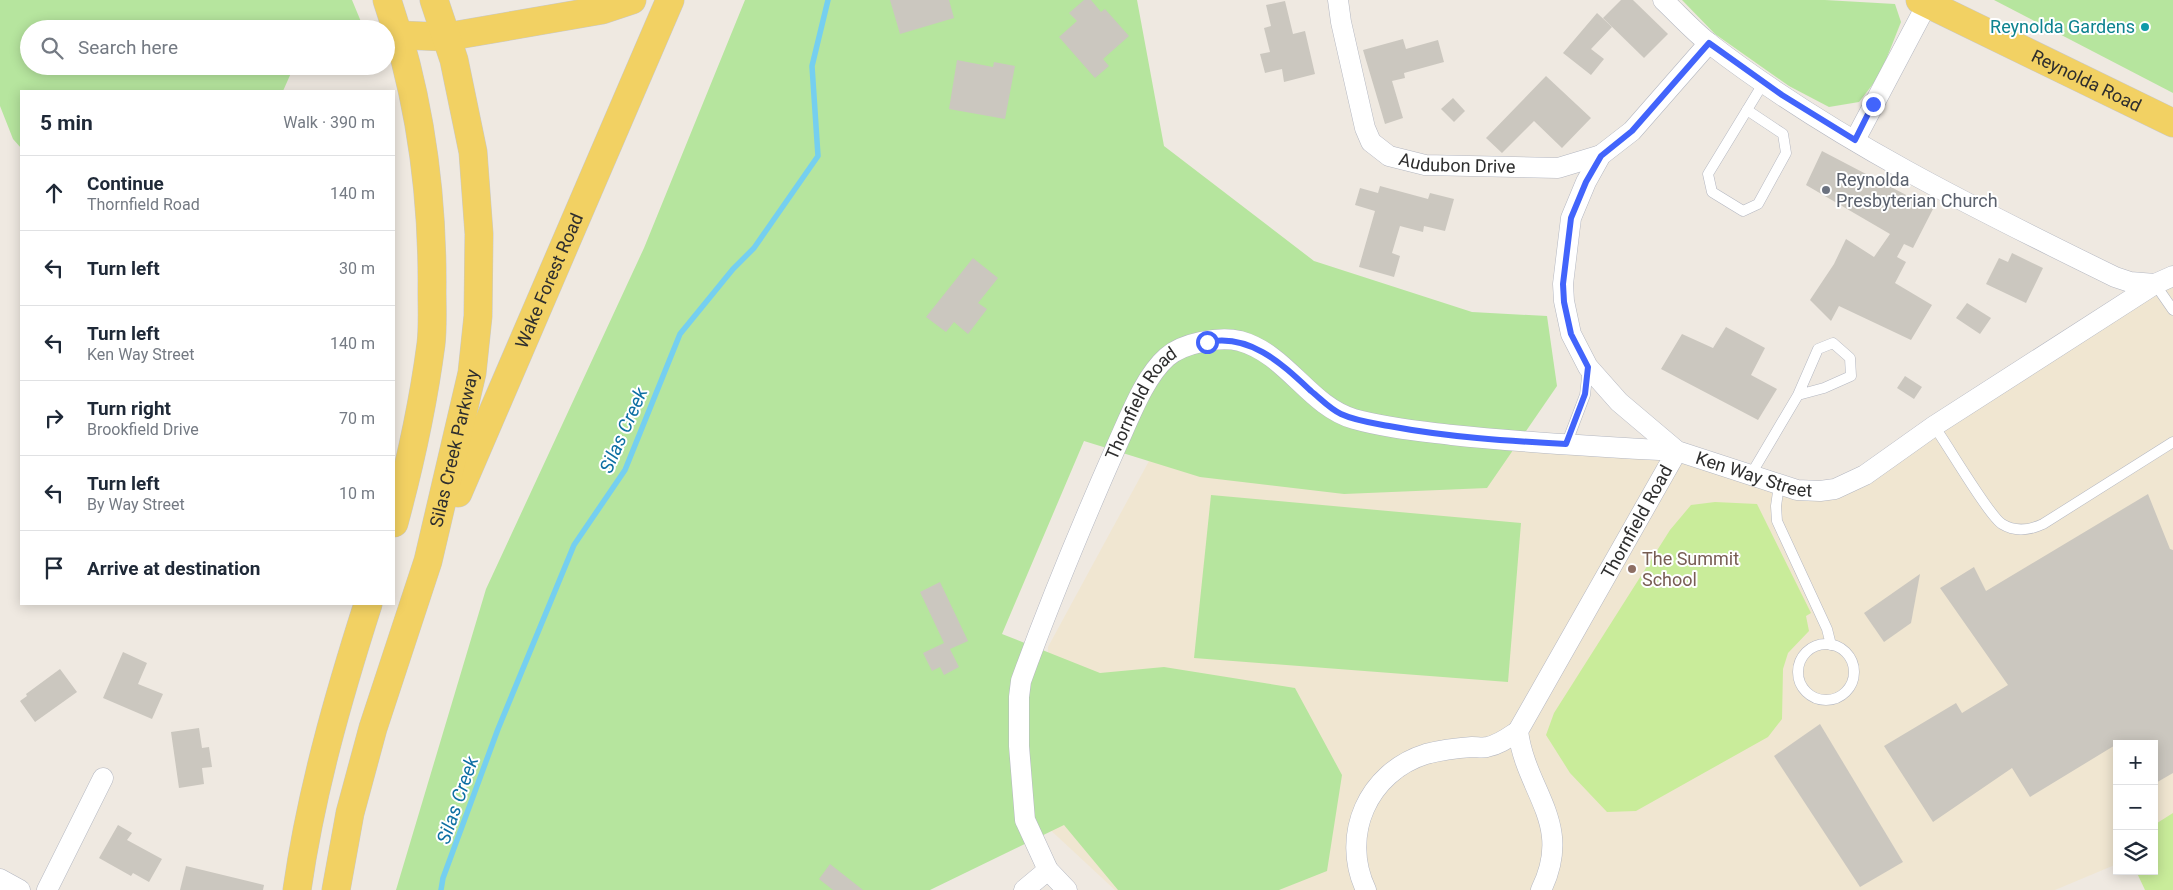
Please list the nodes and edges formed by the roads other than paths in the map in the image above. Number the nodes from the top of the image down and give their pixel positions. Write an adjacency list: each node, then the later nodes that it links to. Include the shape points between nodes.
1 (387, 0): 8 (main road)
2 (632, 0): 11 (main road, via 602,10)
3 (670, 0): 30 (main road, Wake Forest Road)
4 (1338, 0): 17 (street, Audubon Drive, via 1365,128 1371,142 1389,156 1425,165 1558,168)
5 (1663, 0): 12 (street, Ken Way Street)
6 (1925, 1): 15 (main road, Reynolda Road); 16 (street)
7 (438, 2): 10 (main road); 11 (main road, Silas Creek Parkway)
8 (394, 20)
9 (395, 23): 10 (main road)
10 (399, 35): 11 (main road); 29 (main road, via 422,143 433,242 431,343 415,443)
11 (446, 37): 30 (main road, Silas Creek Parkway, via 454,60 473,152 480,234 478,316 472,373)
12 (1709, 43): 13 (street, Ken Way Street); 17 (street, Ken Way Street, via 1632,131)
13 (1764, 82): 14 (lane); 16 (street, Ken Way Street)
14 (1747, 110): 14 (lane, via 1708,174 1712,192 1743,211 1758,204 1786,154 1783,134)
15 (2173, 123)
16 (1855, 140): 19 (street, Ken Way Street, via 1986,214 2115,277)
17 (1601, 156): 21 (street, Ken Way Street, via 1571,218 1563,284 1571,334)
18 (2173, 276): 19 (street, Ken Way Street)
19 (2155, 284): 20 (lane); 23 (street, Ken Way Street)
20 (2173, 310)
21 (1588, 367): 25 (lane, via 1585,394); 26 (street, Ken Way Street, via 1619,402)
22 (1798, 395): 22 (lane, via 1851,376 1850,358 1834,344 1818,350); 27 (lane)
23 (1934, 426): 24 (lane, via 1997,521 2015,529 2043,524); 28 (street, Ken Way Street, via 1849,484 1820,492)
24 (2173, 442)
25 (1566, 444): 26 (street, Thornfield Road); 35 (street, Thornfield Road, via 1411,430 1355,419 1326,405 1265,352 1242,342 1217,340 1168,355 1159,364 1133,410 1079,530 1021,681 1019,746 1025,820)
26 (1677, 451): 27 (street, Ken Way Street); 33 (street, Thornfield Road)
27 (1750, 476): 28 (street, Ken Way Street)
28 (1779, 485): 32 (lane, via 1777,521 1827,629)
29 (395, 519)
30 (428, 561): 40 (main road, Silas Creek Parkway, via 373,728 350,813)
31 (368, 605): 39 (main road, via 325,743)
32 (1831, 645): 32 (lane, via 1847,654 1854,671 1852,681 1841,695 1823,700 1806,692 1801,685 1798,668 1806,652)
33 (1518, 731): 43 (street, via 1487,747 1426,754 1406,763 1378,787 1359,820 1356,833 1357,864); 44 (street, via 1524,758 1552,827 1552,855)
34 (103, 778): 38 (street)
35 (1048, 870): 41 (street); 42 (street, Thornfield Road)
36 (0, 879): 37 (street)
37 (20, 890)
38 (48, 890)
39 (296, 890)
40 (336, 890)
41 (1024, 890)
42 (1067, 890)
43 (1366, 890)
44 (1541, 890)

